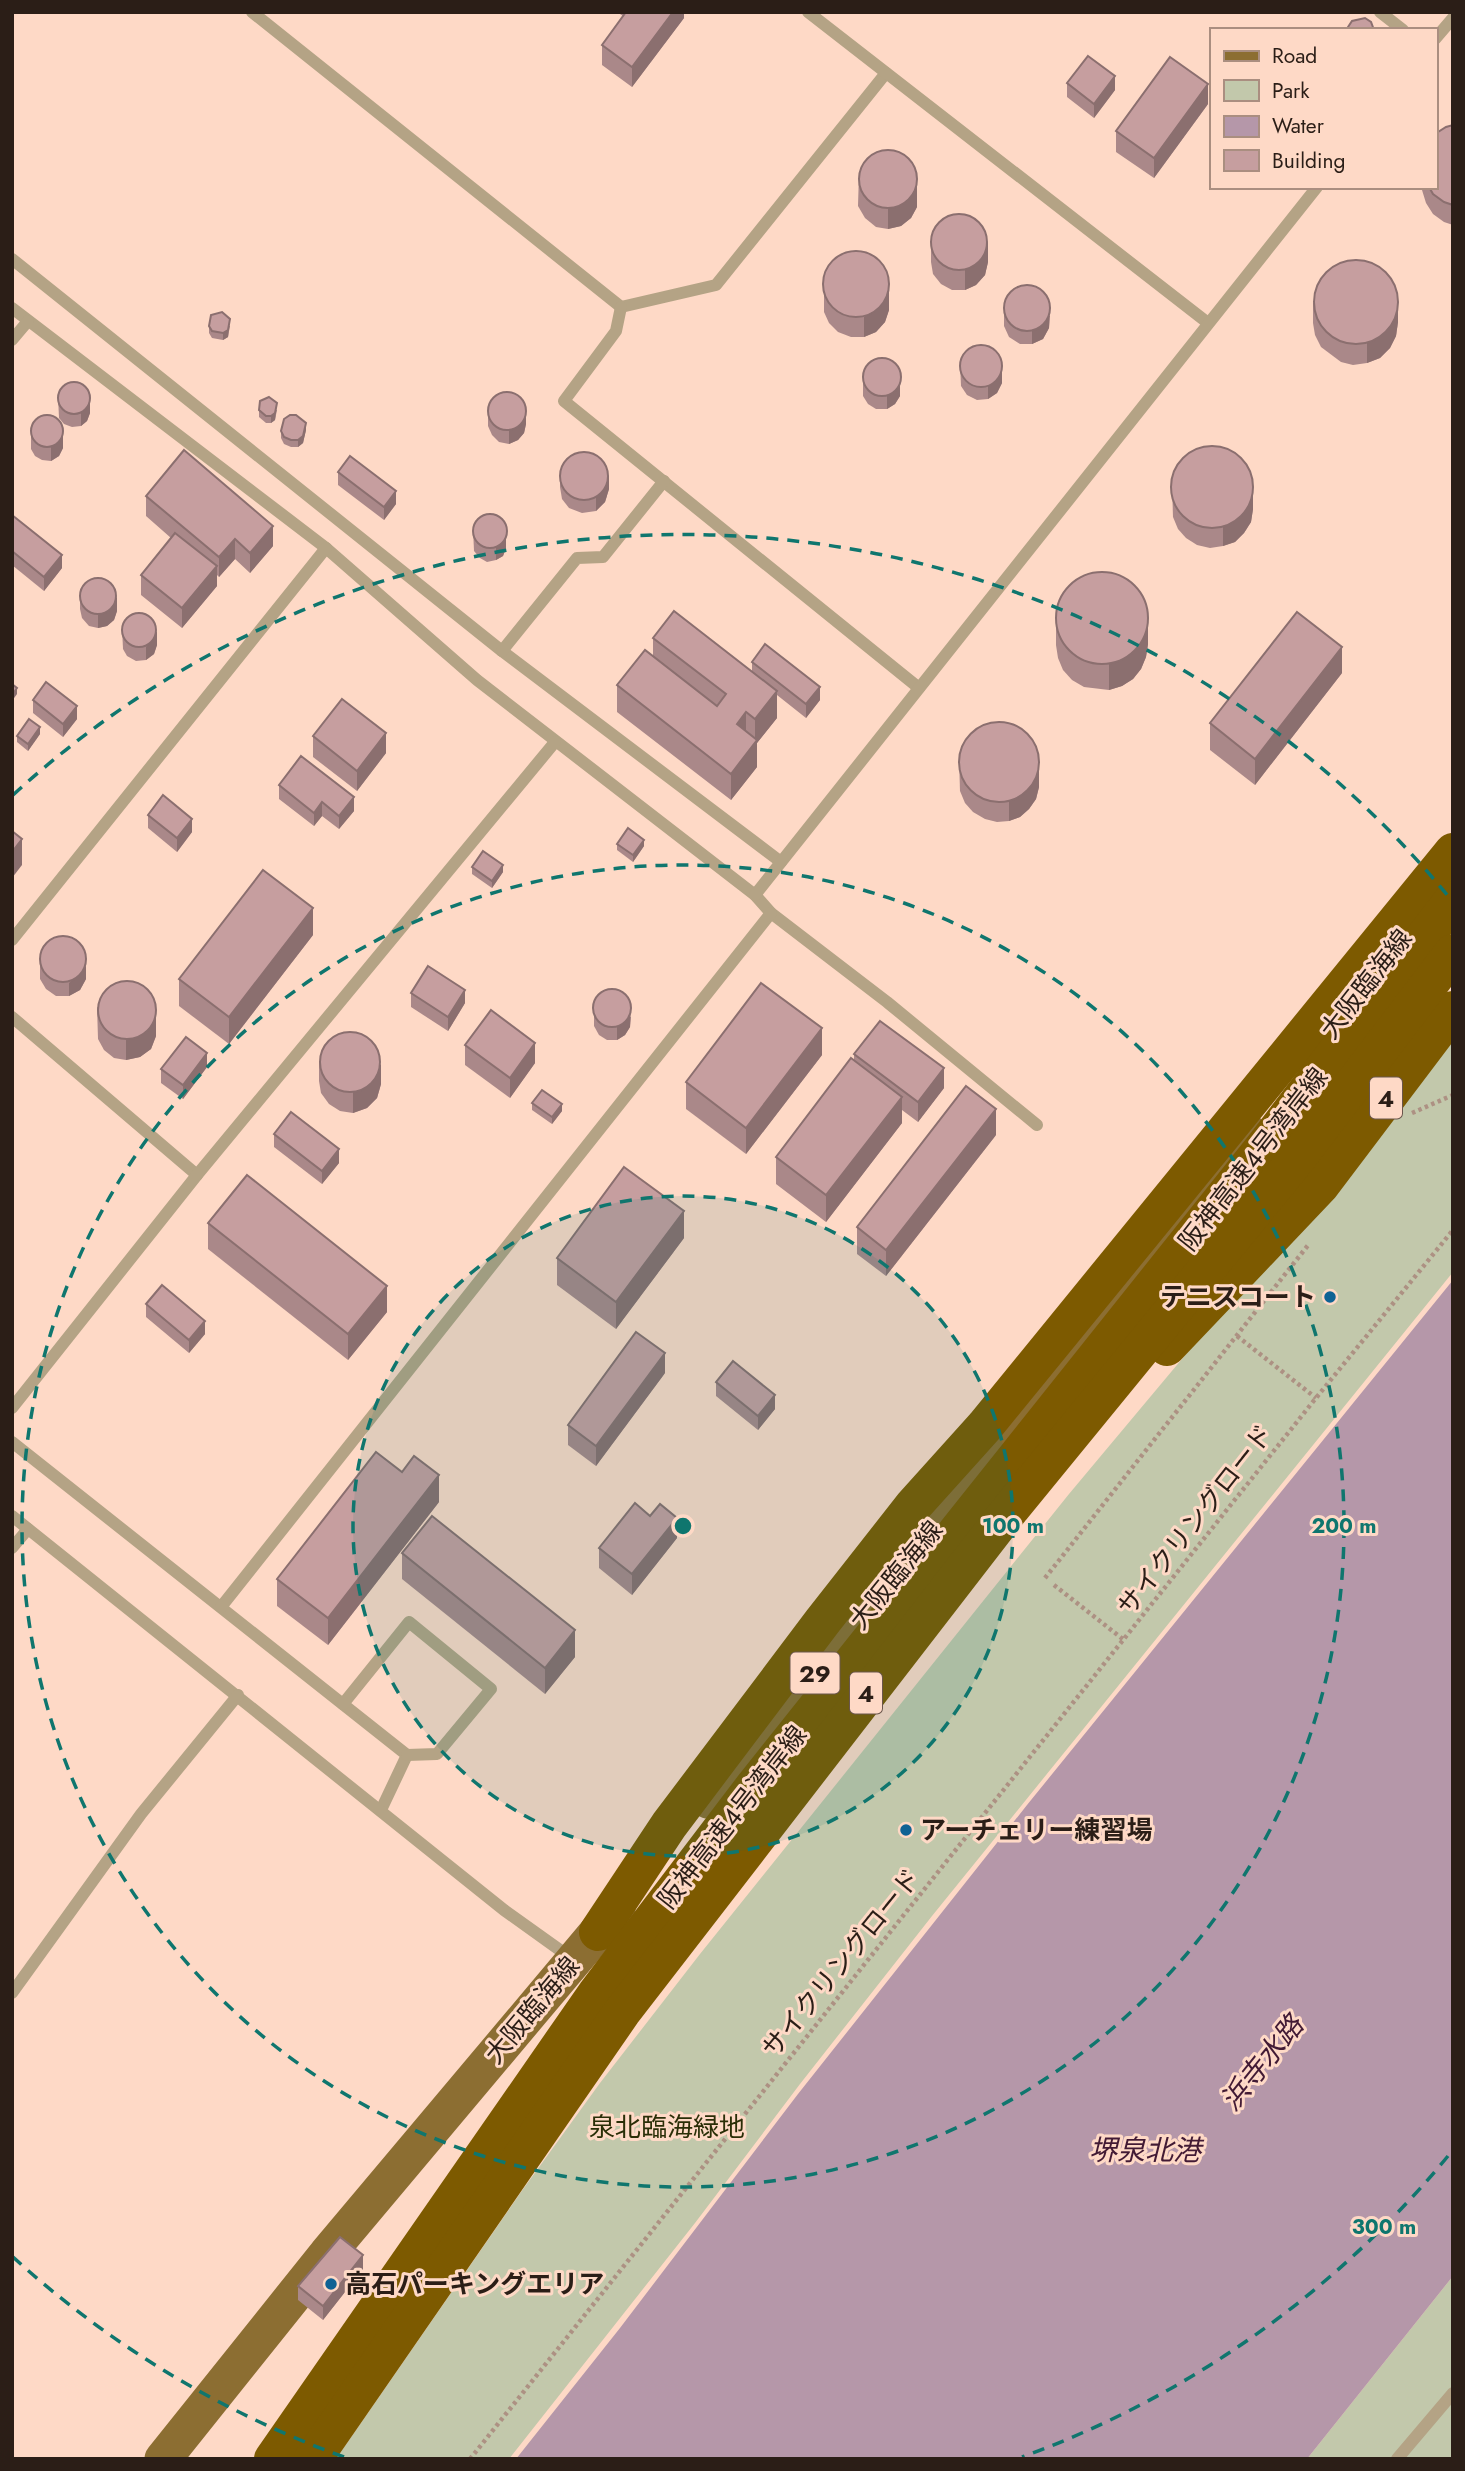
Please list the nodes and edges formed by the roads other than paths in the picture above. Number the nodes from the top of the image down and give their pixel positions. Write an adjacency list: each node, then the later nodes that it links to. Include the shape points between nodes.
1 (252, 12): 10 (lane)
2 (808, 12): 7 (lane)
3 (1380, 12): 5 (lane)
4 (1453, 18): 6 (lane)
5 (1400, 28)
6 (1437, 37)
7 (886, 73): 10 (lane, via 716,285); 13 (lane)
8 (1315, 189): 13 (lane)
9 (12, 259): 17 (lane)
10 (621, 307): 15 (lane, via 616,331 564,401)
11 (12, 308): 12 (lane)
12 (28, 321): 14 (lane); 16 (lane)
13 (1208, 323): 18 (lane)
14 (12, 341)
15 (664, 481): 17 (lane, via 603,557 577,558); 18 (lane)
16 (326, 548): 19 (lane); 26 (lane)
17 (502, 651): 21 (lane)
18 (919, 688): 21 (lane)
19 (555, 742): 23 (lane); 32 (lane)
20 (1453, 852): 44 (highway, via 985,1426 913,1506 669,1825)
21 (781, 862): 23 (lane)
22 (1453, 874): 44 (main road, 大阪臨海線 / 29, via 906,1564)
23 (755, 895): 25 (lane)
24 (1453, 900): 46 (highway, 阪神高速4号湾岸線 / 4, bridge, via 1267,1143 755,1785)
25 (771, 913): 31 (lane); 39 (lane)
26 (12, 940)
27 (1453, 953): 52 (highway, 阪神高速4号湾岸線 / 4, bridge, via 1295,1161 1008,1512 622,2012)
28 (1453, 981): 33 (main road, 29)
29 (1453, 1010): 33 (highway, 4, via 1320,1186)
30 (12, 1017): 32 (lane)
31 (1037, 1125)
32 (197, 1175): 34 (lane)
33 (1167, 1347): 50 (main road, 29, via 621,1994)
34 (12, 1408)
35 (12, 1442): 39 (lane)
36 (12, 1516): 37 (lane)
37 (28, 1529): 38 (lane); 40 (lane)
38 (12, 1548)
39 (221, 1607): 41 (lane)
40 (238, 1695): 43 (lane); 45 (lane, via 141,1814)
41 (343, 1704): 42 (lane); 42 (lane, via 409,1622 491,1689 437,1754)
42 (407, 1755): 43 (lane)
43 (381, 1810): 44 (lane, via 504,1910)
44 (586, 1946): 48 (main road, 大阪臨海線 / 29, via 327,2254)
45 (12, 1993)
46 (596, 1994): 49 (highway, bridge, via 524,2077); 51 (highway, 阪神高速4号湾岸線 / 4, bridge)
47 (1453, 2393): 53 (lane)
48 (163, 2459)
49 (243, 2459)
50 (257, 2459)
51 (273, 2459)
52 (313, 2459)
53 (1397, 2459)

